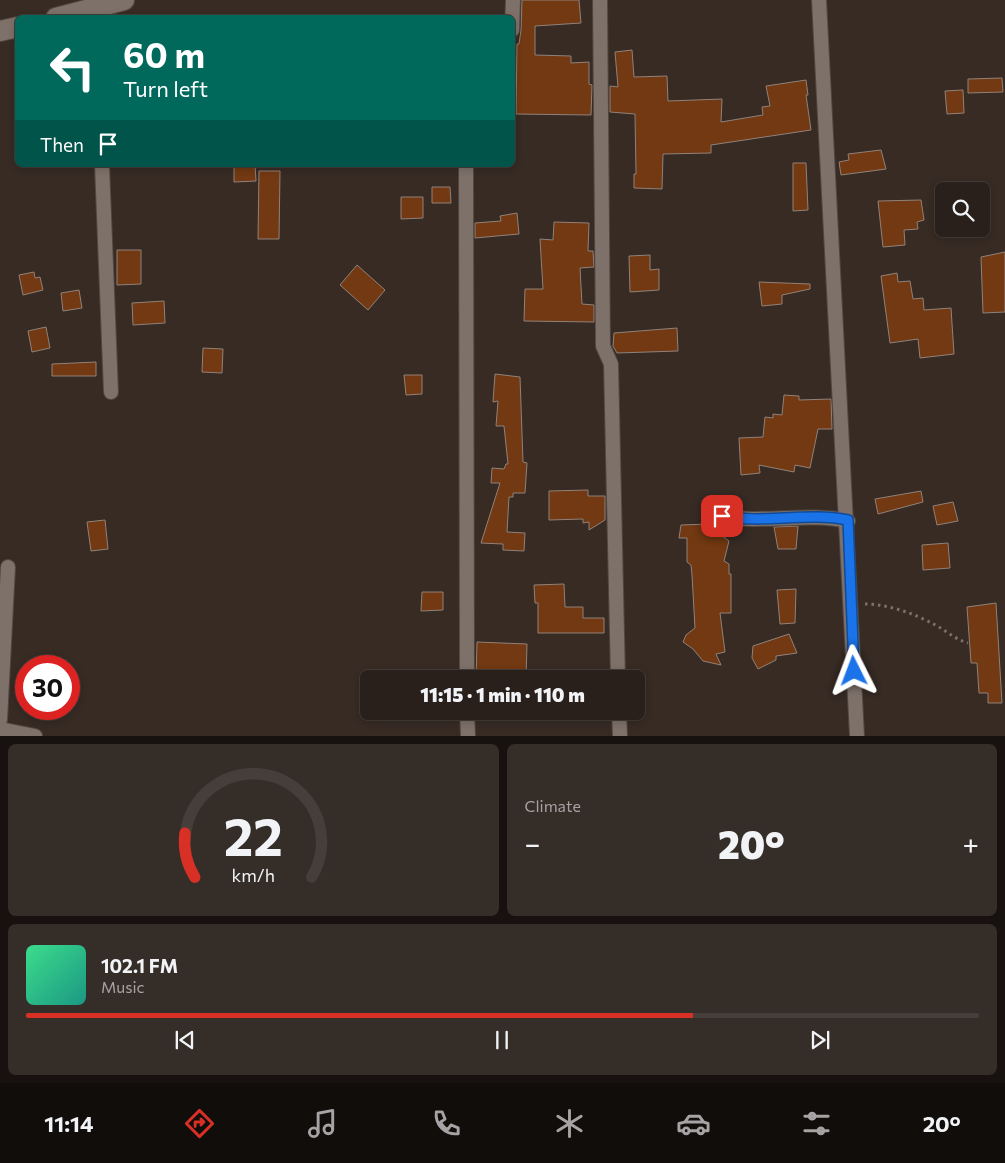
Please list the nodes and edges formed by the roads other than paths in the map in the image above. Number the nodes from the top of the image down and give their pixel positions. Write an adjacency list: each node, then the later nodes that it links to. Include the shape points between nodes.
1 (124, 0): 5 (main road)
2 (513, 0): 7 (street)
3 (600, 0): 19 (street, via 603,346 611,364)
4 (819, 0): 13 (street)
5 (95, 13): 6 (main road)
6 (79, 15)
7 (512, 15)
8 (15, 28): 9 (main road)
9 (0, 31)
10 (102, 167): 12 (street)
11 (466, 167): 18 (street)
12 (111, 392)
13 (846, 500): 15 (street); 16 (street)
14 (722, 516): 15 (street)
15 (829, 517): 16 (street)
16 (848, 520): 27 (street)
17 (8, 567): 20 (street)
18 (467, 670)
19 (618, 670)
20 (0, 720)
21 (467, 720): 25 (street)
22 (619, 720): 26 (street)
23 (0, 729): 24 (street)
24 (35, 736)
25 (468, 736)
26 (620, 736)
27 (857, 736)

